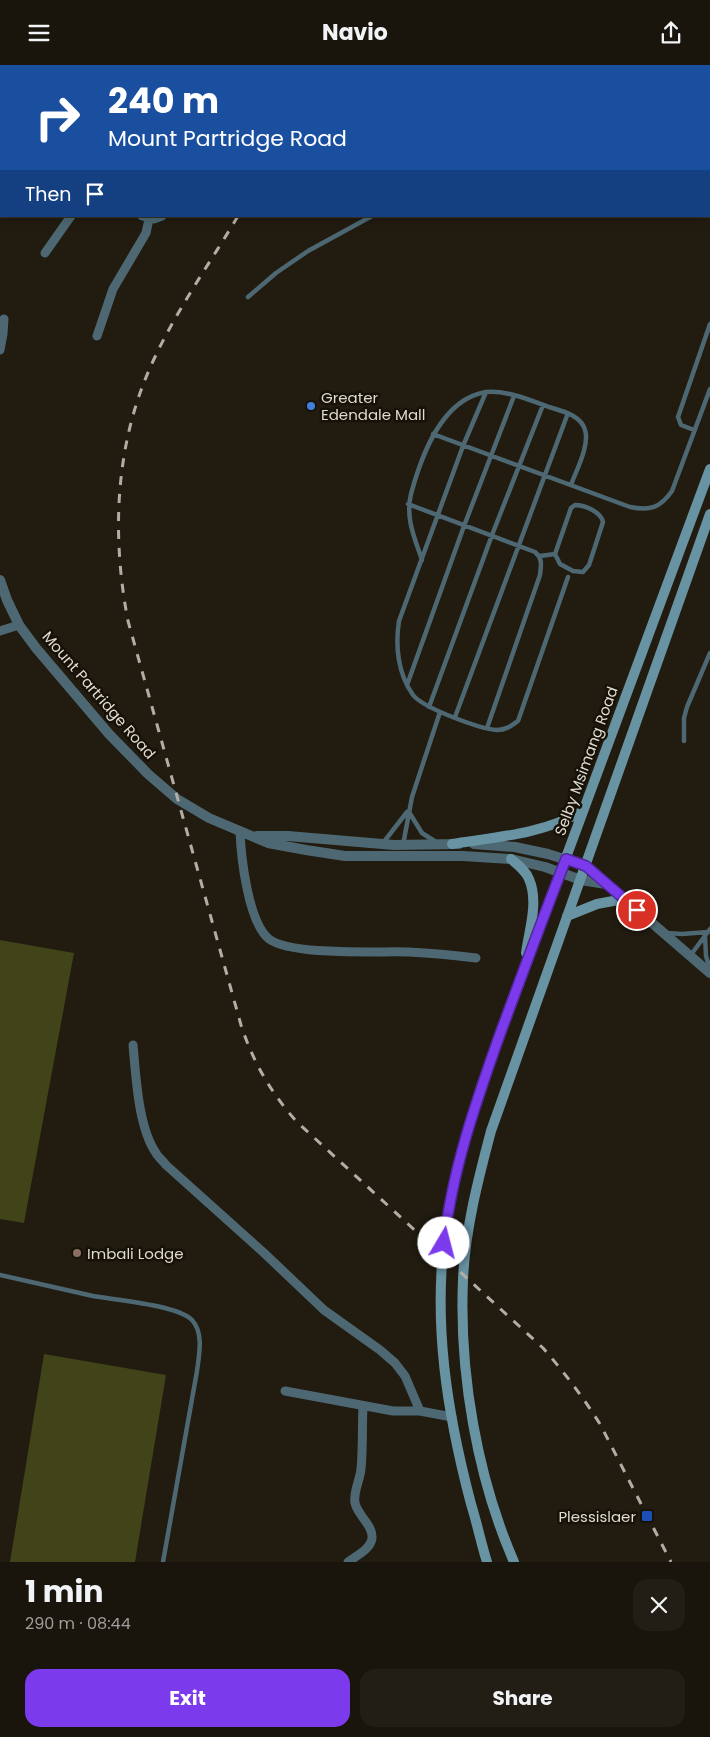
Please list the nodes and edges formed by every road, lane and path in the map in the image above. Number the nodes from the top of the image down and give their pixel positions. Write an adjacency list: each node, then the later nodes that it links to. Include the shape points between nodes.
1 (70, 217): 5 (street)
2 (145, 217): 3 (street); 9 (street, via 146,233 113,289)
3 (160, 217)
4 (370, 217): 6 (lane, via 308,251)
5 (45, 253)
6 (248, 297)
7 (4, 319): 10 (street)
8 (710, 324): 16 (lane, via 678,417 681,425)
9 (97, 336)
10 (0, 351)
11 (710, 389): 16 (lane)
12 (486, 392): 13 (lane); 17 (lane, via 467,398 454,407); 18 (lane)
13 (514, 396): 14 (lane); 19 (lane)
14 (543, 405): 15 (lane); 20 (lane)
15 (568, 413): 22 (lane); 23 (lane, via 582,422 586,435)
16 (694, 431): 23 (lane, via 672,491 658,506 630,507)
17 (433, 434): 18 (lane); 24 (lane)
18 (463, 446): 19 (lane); 26 (lane)
19 (491, 456): 20 (lane); 27 (lane)
20 (518, 466): 22 (lane); 28 (lane)
21 (710, 469): 45 (main road, Selby Msimang Road)
22 (546, 476): 23 (lane); 29 (lane)
23 (571, 485)
24 (408, 505): 26 (lane); 32 (lane, via 411,527)
25 (710, 514): 55 (main road)
26 (437, 516): 27 (lane); 32 (lane)
27 (464, 526): 28 (lane); 38 (lane)
28 (492, 535): 29 (lane); 39 (lane)
29 (520, 545): 31 (lane); 41 (lane)
30 (555, 554): 30 (lane, via 572,508 579,505 598,513 603,523 589,565 583,571 573,571 560,564); 31 (lane)
31 (540, 556): 42 (lane, via 540,575)
32 (422, 560): 38 (lane, via 399,621 396,638)
33 (568, 577): 42 (lane, via 518,721 508,728)
34 (0, 579): 35 (street, Mount Partridge Road)
35 (19, 625): 36 (street); 46 (street, Mount Partridge Road, via 109,734 148,774 177,799)
36 (0, 631)
37 (710, 653): 43 (lane, via 684,718)
38 (407, 686): 39 (lane)
39 (429, 707): 40 (lane)
40 (440, 712): 41 (lane); 44 (lane)
41 (455, 717): 42 (lane)
42 (487, 728)
43 (684, 741)
44 (409, 811): 48 (lane); 49 (lane, via 422,833); 51 (lane)
45 (583, 811): 50 (main road, via 566,821 534,831); 54 (main road, Selby Msimang Road)
46 (240, 831): 47 (street, Mount Partridge Road); 64 (street, via 241,858 251,902 269,939 302,949)
47 (254, 836): 48 (street, Mount Partridge Road); 52 (street, Mount Partridge Road, via 268,843 345,856)
48 (382, 844): 51 (street, Mount Partridge Road)
49 (440, 844): 50 (street, Mount Partridge Road); 51 (street, Mount Partridge Road)
50 (452, 844): 54 (street, Mount Partridge Road, via 515,847)
51 (403, 845): 52 (lane)
52 (403, 856): 53 (street, Mount Partridge Road)
53 (511, 859): 56 (street, Mount Partridge Road); 66 (main road, via 524,870 533,896)
54 (566, 859): 55 (street, Mount Partridge Road); 56 (main road, Selby Msimang Road)
55 (586, 866): 57 (main road); 58 (street, Mount Partridge Road)
56 (561, 873): 57 (street, Mount Partridge Road); 66 (main road, Selby Msimang Road)
57 (581, 880): 58 (street, Mount Partridge Road); 60 (main road)
58 (606, 884): 59 (street, Mount Partridge Road)
59 (624, 899): 60 (main road, via 596,905); 61 (street, Mount Partridge Road)
60 (568, 917): 76 (main road, via 491,1131 477,1186 463,1289 464,1337 474,1432 486,1485)
61 (663, 932): 62 (lane); 63 (street, Mount Partridge Road)
62 (708, 932): 63 (lane); 65 (lane, via 706,956)
63 (690, 956): 65 (street, Mount Partridge Road)
64 (476, 958)
65 (710, 972)
66 (522, 974): 72 (main road, Selby Msimang Road, via 456,1170 446,1228 441,1277 441,1349)
67 (133, 1045): 71 (street, via 142,1113 155,1152 324,1310 395,1363 405,1376)
68 (0, 1275): 73 (lane, via 164,1308 181,1313 196,1326 200,1349 197,1371)
69 (285, 1391): 70 (street)
70 (362, 1406): 71 (street); 74 (street, via 362,1462 355,1501 370,1529 372,1540 366,1549)
71 (420, 1411): 72 (street)
72 (452, 1417): 75 (main road, Selby Msimang Road)
73 (163, 1562)
74 (348, 1562)
75 (487, 1562)
76 (514, 1562)

